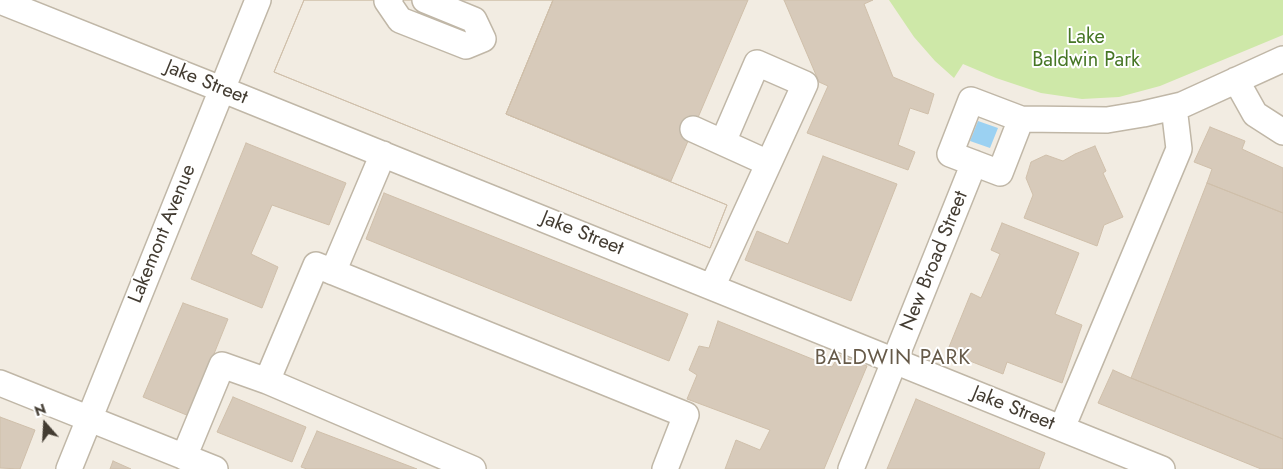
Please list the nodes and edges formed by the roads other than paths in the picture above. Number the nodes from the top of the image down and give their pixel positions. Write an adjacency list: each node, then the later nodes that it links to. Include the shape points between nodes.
1 (258, 0): 7 (street, Lakemont Avenue)
2 (390, 0): 3 (street, via 387,1 400,20 466,46 483,39 474,20)
3 (425, 0)
4 (0, 2): 7 (street, Jake Street)
5 (1283, 59): 6 (street)
6 (1236, 80): 8 (street); 11 (street, via 1255,114)
7 (221, 89): 13 (street, Jake Street); 21 (street, Lakemont Avenue)
8 (1174, 107): 9 (street, via 1106,120); 22 (street, via 1178,150)
9 (1021, 119): 15 (street, via 1000,173); 15 (street, via 971,100 950,154)
10 (693, 129): 12 (street)
11 (1283, 132)
12 (723, 142): 14 (street); 14 (street, via 757,63 805,84)
13 (383, 154): 16 (street); 17 (street, Jake Street)
14 (768, 163): 17 (street)
15 (974, 163): 18 (street, New Broad Street)
16 (333, 272): 19 (street, via 316,265); 27 (street, via 686,415)
17 (712, 287): 18 (street, Jake Street)
18 (895, 362): 22 (street, Jake Street); 28 (street, New Broad Street)
19 (267, 381): 23 (street, via 222,365); 26 (street)
20 (0, 384): 21 (street)
21 (89, 419): 23 (street); 24 (street, Lakemont Avenue)
22 (1062, 428): 29 (street, Jake Street)
23 (184, 456): 25 (street)
24 (69, 469)
25 (215, 469)
26 (473, 469)
27 (665, 469)
28 (851, 469)
29 (1162, 469)

